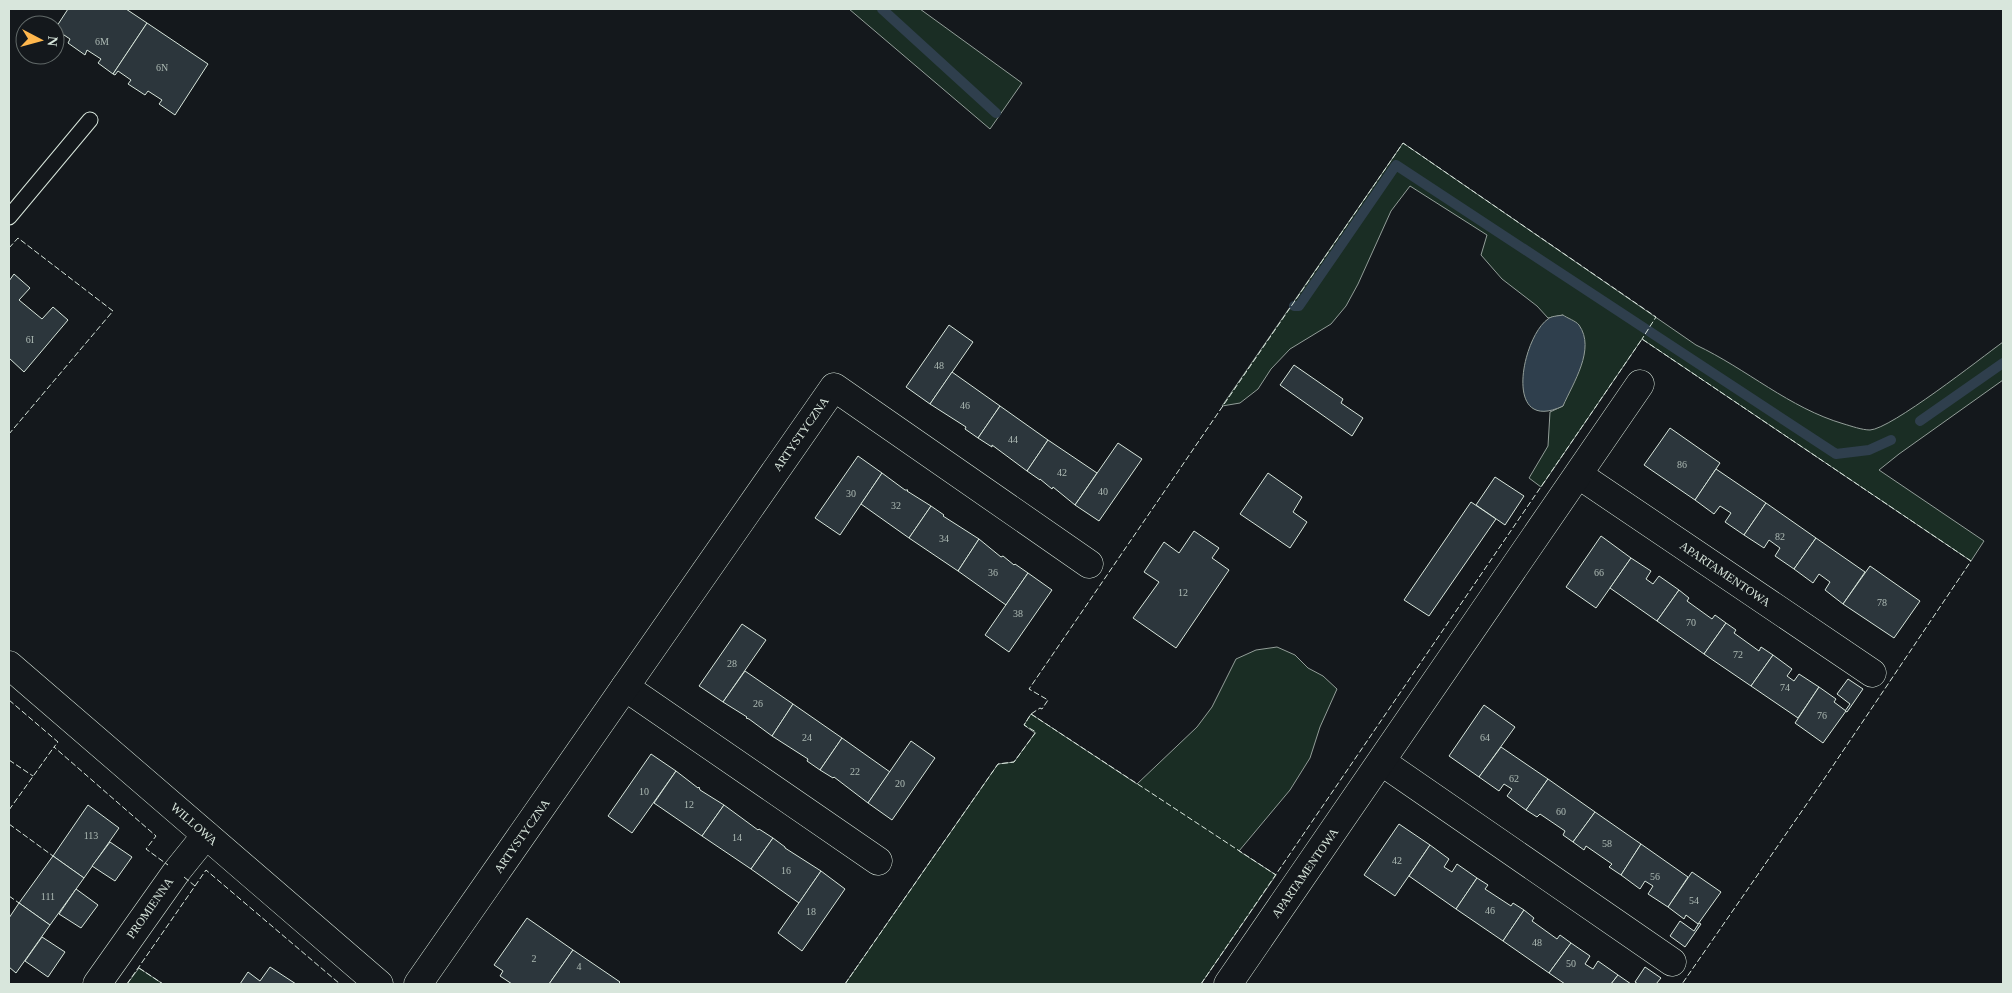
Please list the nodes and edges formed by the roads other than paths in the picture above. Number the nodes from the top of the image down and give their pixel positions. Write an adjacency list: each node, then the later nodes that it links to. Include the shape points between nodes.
1 (90, 120): 2 (lane)
2 (9, 217)
3 (1640, 384): 4 (street, APARTAMENTOWA)
4 (1579, 476): 7 (street, APARTAMENTOWA); 9 (street, APARTAMENTOWA)
5 (1089, 564): 8 (street, ARTYSTYCZNA, via 834,387)
6 (9, 665): 10 (street, WILLOWA)
7 (1872, 672)
8 (625, 687): 11 (street); 15 (street, ARTYSTYCZNA)
9 (1382, 762): 12 (street); 16 (street, APARTAMENTOWA)
10 (206, 834): 13 (street, PROMIENNA); 14 (street, WILLOWA)
11 (878, 861)
12 (1672, 962)
13 (97, 984)
14 (379, 984)
15 (418, 984)
16 (1228, 984)

